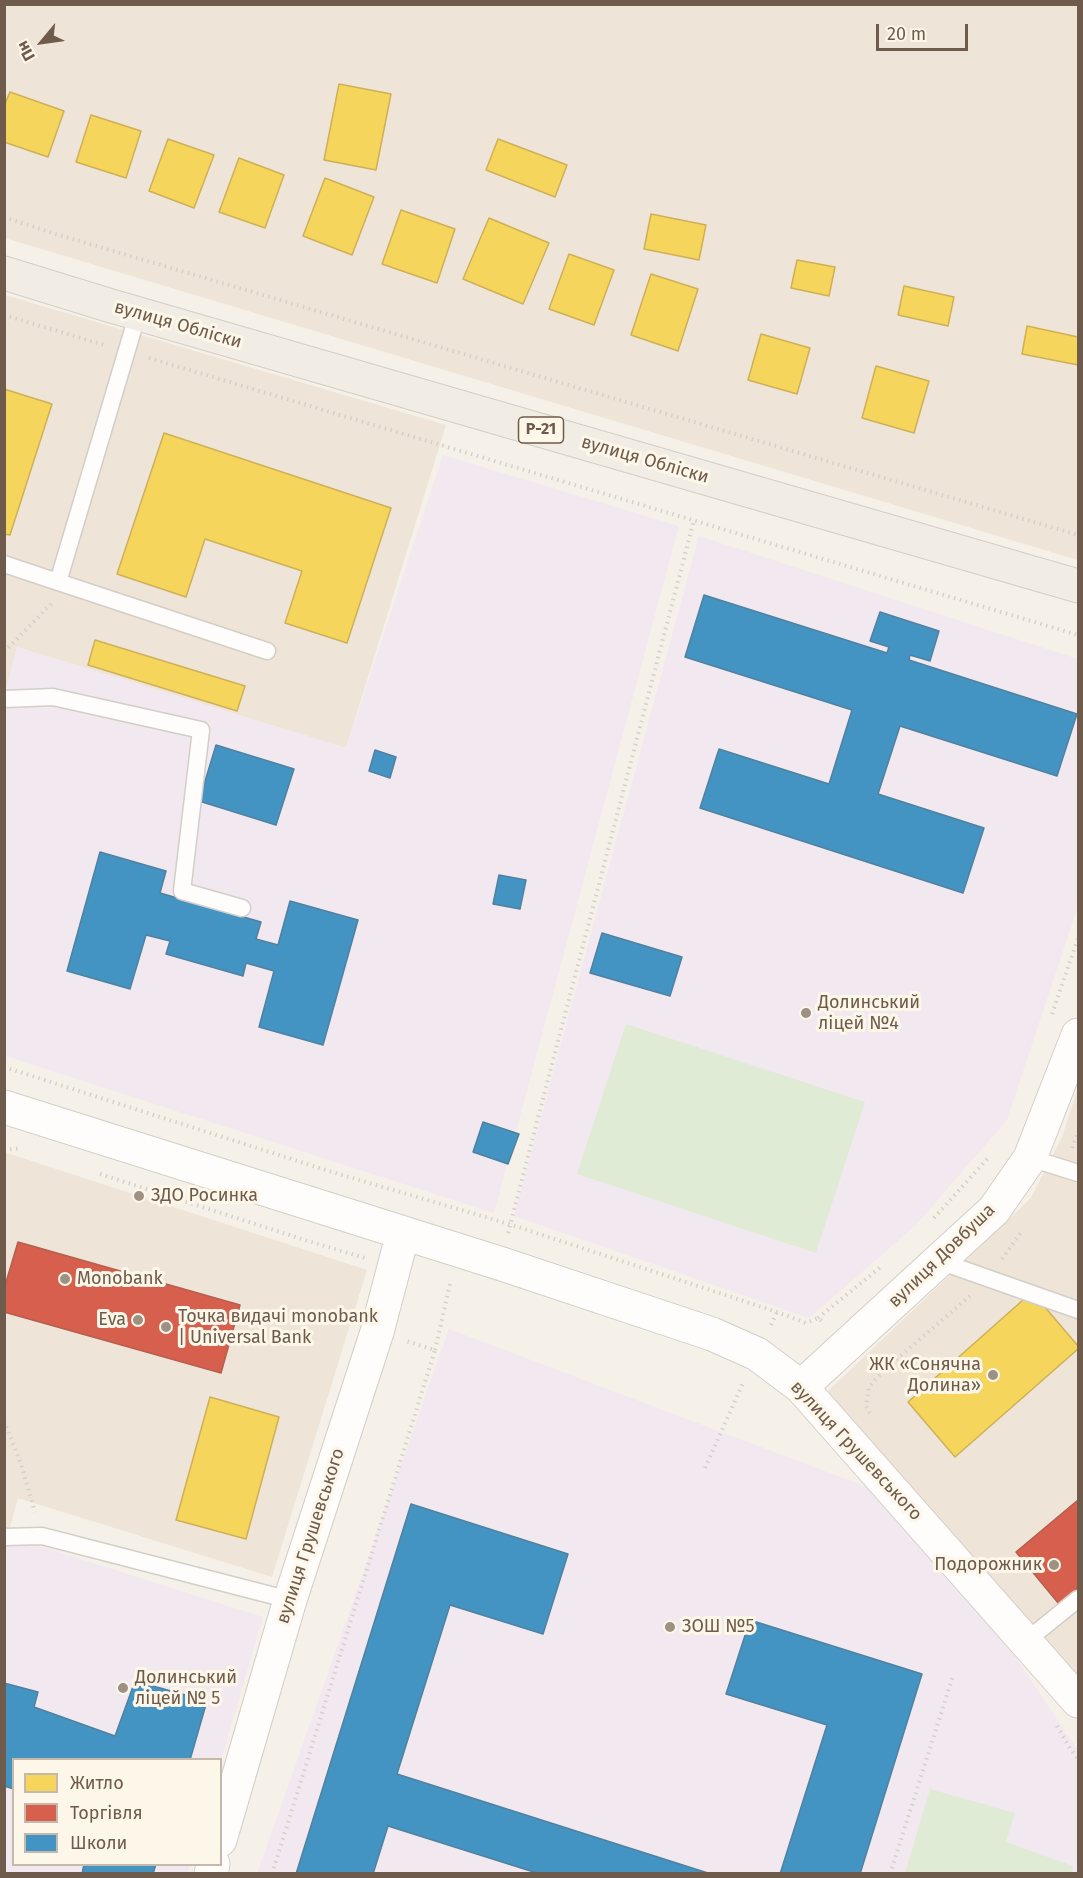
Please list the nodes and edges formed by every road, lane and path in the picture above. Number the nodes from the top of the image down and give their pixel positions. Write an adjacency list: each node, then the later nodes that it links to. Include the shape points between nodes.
1 (4, 217): 7 (path)
2 (4, 273): 3 (main road, вулиця Обліски / Р-21)
3 (138, 313): 5 (lane); 10 (main road, вулиця Обліски / Р-21)
4 (4, 315): 5 (path)
5 (126, 351): 6 (path); 9 (lane)
6 (694, 520): 11 (path); 25 (path)
7 (1078, 535)
8 (4, 564): 9 (lane)
9 (64, 584): 12 (path); 13 (lane)
10 (1078, 586)
11 (1078, 635)
12 (5, 650)
13 (267, 651)
14 (4, 699): 15 (lane, via 53,697 201,730 182,891)
15 (242, 908)
16 (1078, 938): 17 (path)
17 (1052, 1015)
18 (1078, 1035): 22 (street, вулиця Довбуша)
19 (4, 1067): 25 (path)
20 (4, 1107): 26 (street, вулиця Грушевського)
21 (996, 1149): 24 (path)
22 (1030, 1158): 23 (lane); 28 (street, вулиця Довбуша, via 994,1210)
23 (1078, 1173)
24 (932, 1220)
25 (509, 1224): 29 (path); 33 (path)
26 (403, 1233): 29 (street, вулиця Грушевського); 35 (street, вулиця Грушевського)
27 (890, 1260): 34 (path)
28 (939, 1261): 30 (lane); 36 (street, вулиця Довбуша)
29 (502, 1264): 38 (street, вулиця Грушевського, via 712,1334)
30 (989, 1279): 32 (lane); 39 (path)
31 (456, 1280): 37 (path, via 450,1284)
32 (1078, 1310)
33 (777, 1312): 34 (path, via 806,1323); 38 (path)
34 (818, 1318): 36 (path)
35 (376, 1332): 37 (path); 48 (street, вулиця Грушевського)
36 (848, 1343): 39 (path); 41 (street, вулиця Довбуша)
37 (435, 1350): 55 (path)
38 (757, 1354): 41 (street, вулиця Грушевського)
39 (883, 1371): 42 (path, via 869,1387 866,1406)
40 (753, 1387): 44 (path, via 744,1381)
41 (801, 1387): 49 (street, вулиця Грушевського)
42 (873, 1420)
43 (4, 1421): 45 (path)
44 (705, 1468)
45 (42, 1536): 46 (lane); 48 (lane)
46 (4, 1537)
47 (1078, 1599): 49 (lane)
48 (290, 1600): 54 (street, вулиця Грушевського)
49 (1026, 1641): 51 (street, вулиця Грушевського)
50 (953, 1676): 56 (path)
51 (1078, 1701)
52 (1056, 1724): 53 (path)
53 (1078, 1759)
54 (222, 1833)
55 (272, 1874)
56 (890, 1874)

